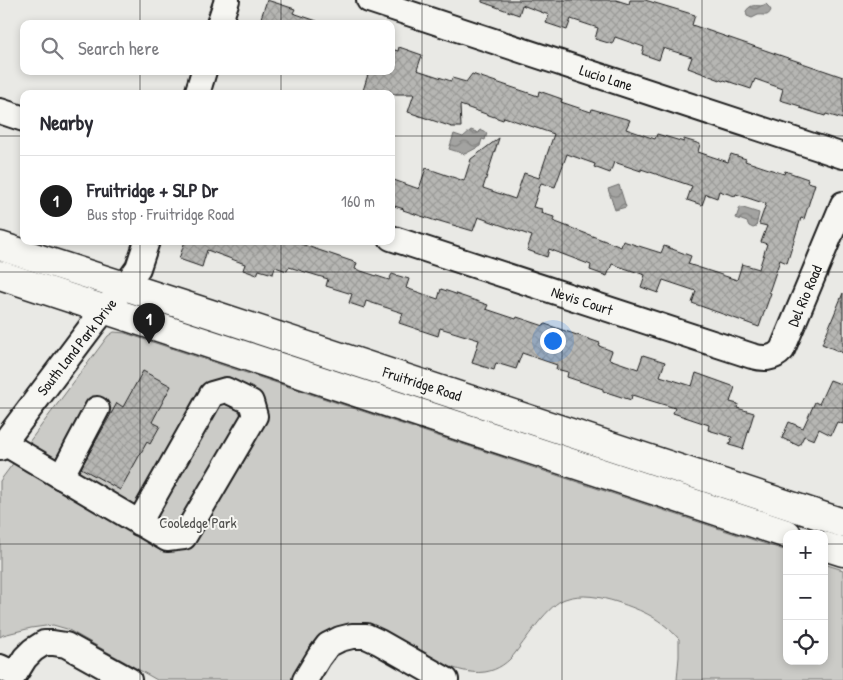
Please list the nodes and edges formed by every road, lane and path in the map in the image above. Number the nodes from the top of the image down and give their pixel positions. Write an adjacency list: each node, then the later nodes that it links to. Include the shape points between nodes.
1 (227, 0): 3 (street)
2 (369, 0): 8 (street, Lucio Lane)
3 (221, 20)
4 (203, 75): 5 (street)
5 (198, 90)
6 (0, 111): 7 (street)
7 (20, 118)
8 (843, 156)
9 (840, 218): 16 (street, Del Rio Road, via 782,350)
10 (395, 239): 16 (street, Nevis Court, via 752,356)
11 (146, 245): 14 (street, South Land Park Drive, via 138,268)
12 (0, 246): 14 (main road, Fruitridge Road)
13 (0, 274): 15 (main road, Fruitridge Road)
14 (125, 286): 15 (street, South Land Park Drive); 21 (main road, Fruitridge Road)
15 (105, 309): 18 (street, South Land Park Drive); 22 (main road, Fruitridge Road)
16 (773, 358)
17 (97, 409): 19 (street)
18 (2, 446): 19 (street)
19 (61, 476): 20 (street)
20 (140, 523): 20 (street, via 167,539 184,537 255,416 251,402 226,390 212,394)
21 (843, 523)
22 (783, 533)
23 (828, 547): 24 (main road)
24 (843, 552)
25 (0, 667): 26 (street, via 15,674 33,650 53,643 66,645)
26 (125, 679)
27 (306, 680): 28 (street, via 328,645 352,636 366,636 379,642)
28 (446, 680)

